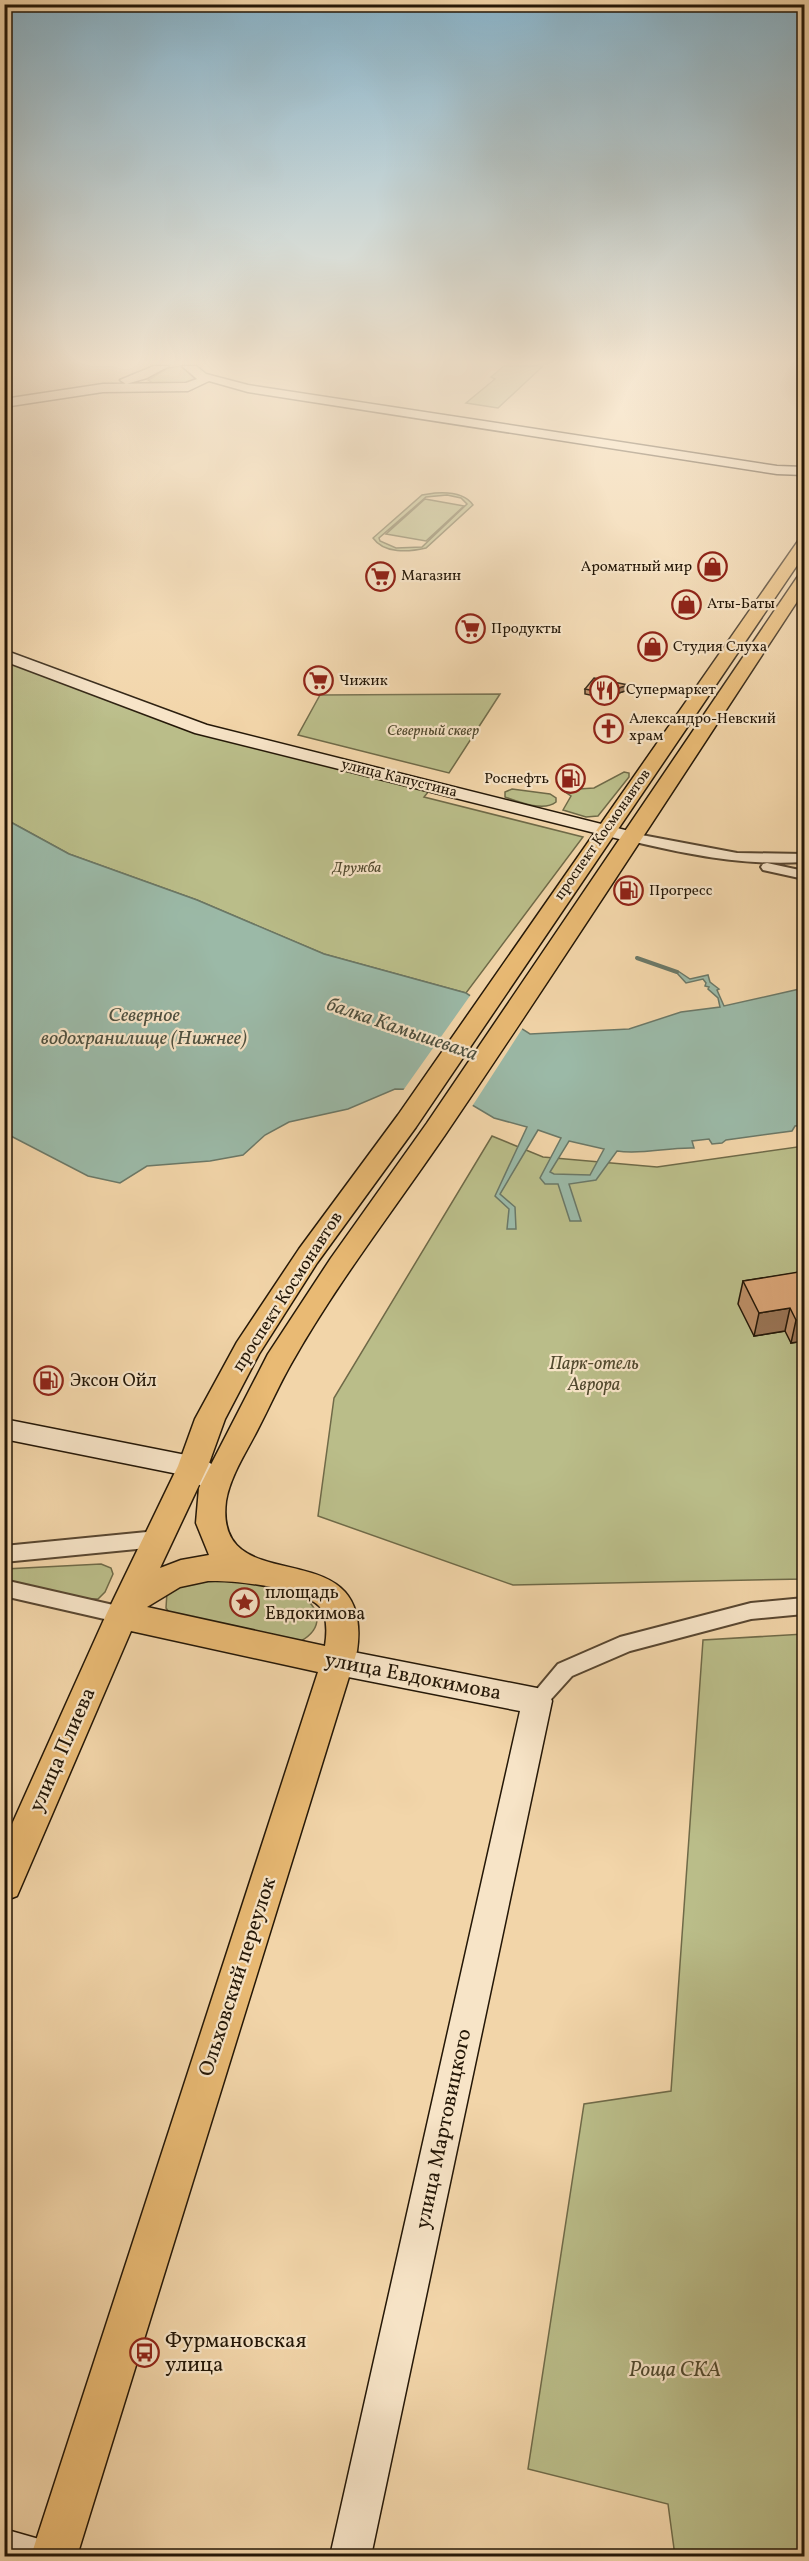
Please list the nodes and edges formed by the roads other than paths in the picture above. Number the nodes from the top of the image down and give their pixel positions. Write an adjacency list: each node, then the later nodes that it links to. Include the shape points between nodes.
1 (804, 544): 4 (main road, проспект Космонавтов)
2 (804, 579): 5 (main road, проспект Космонавтов)
3 (4, 655): 4 (main road, улица Капустина, via 201,729)
4 (607, 831): 5 (main road, улица Капустина); 10 (main road, проспект Космонавтов, via 247,1349 210,1419)
5 (631, 837): 6 (street, улица Капустина); 10 (main road, проспект Космонавтов, via 340,1265)
6 (717, 857): 7 (street, улица Капустина, via 776,861); 8 (street)
7 (804, 858)
8 (804, 875)
9 (4, 1429): 10 (main road)
10 (210, 1474): 11 (main road, проспект Космонавтов); 13 (main road, Ольховский переулок, via 211,1530 217,1544)
11 (157, 1539): 12 (street); 16 (main road, проспект Космонавтов)
12 (4, 1554)
13 (243, 1568): 16 (main road, via 212,1566 184,1570); 17 (main road, Ольховский переулок, via 314,1586 330,1596 342,1625)
14 (4, 1588): 16 (street, улица Евдокимова)
15 (804, 1606): 18 (street, via 751,1611 627,1643 565,1670)
16 (124, 1610): 17 (main road, улица Евдокимова, via 268,1649); 19 (main road, улица Плиева)
17 (338, 1662): 18 (main road, улица Евдокимова); 22 (main road, Ольховский переулок)
18 (537, 1701): 23 (main road, улица Мартовицкого)
19 (4, 1884)
20 (4, 2549): 21 (main road)
21 (31, 2556)
22 (54, 2556)
23 (351, 2556)

